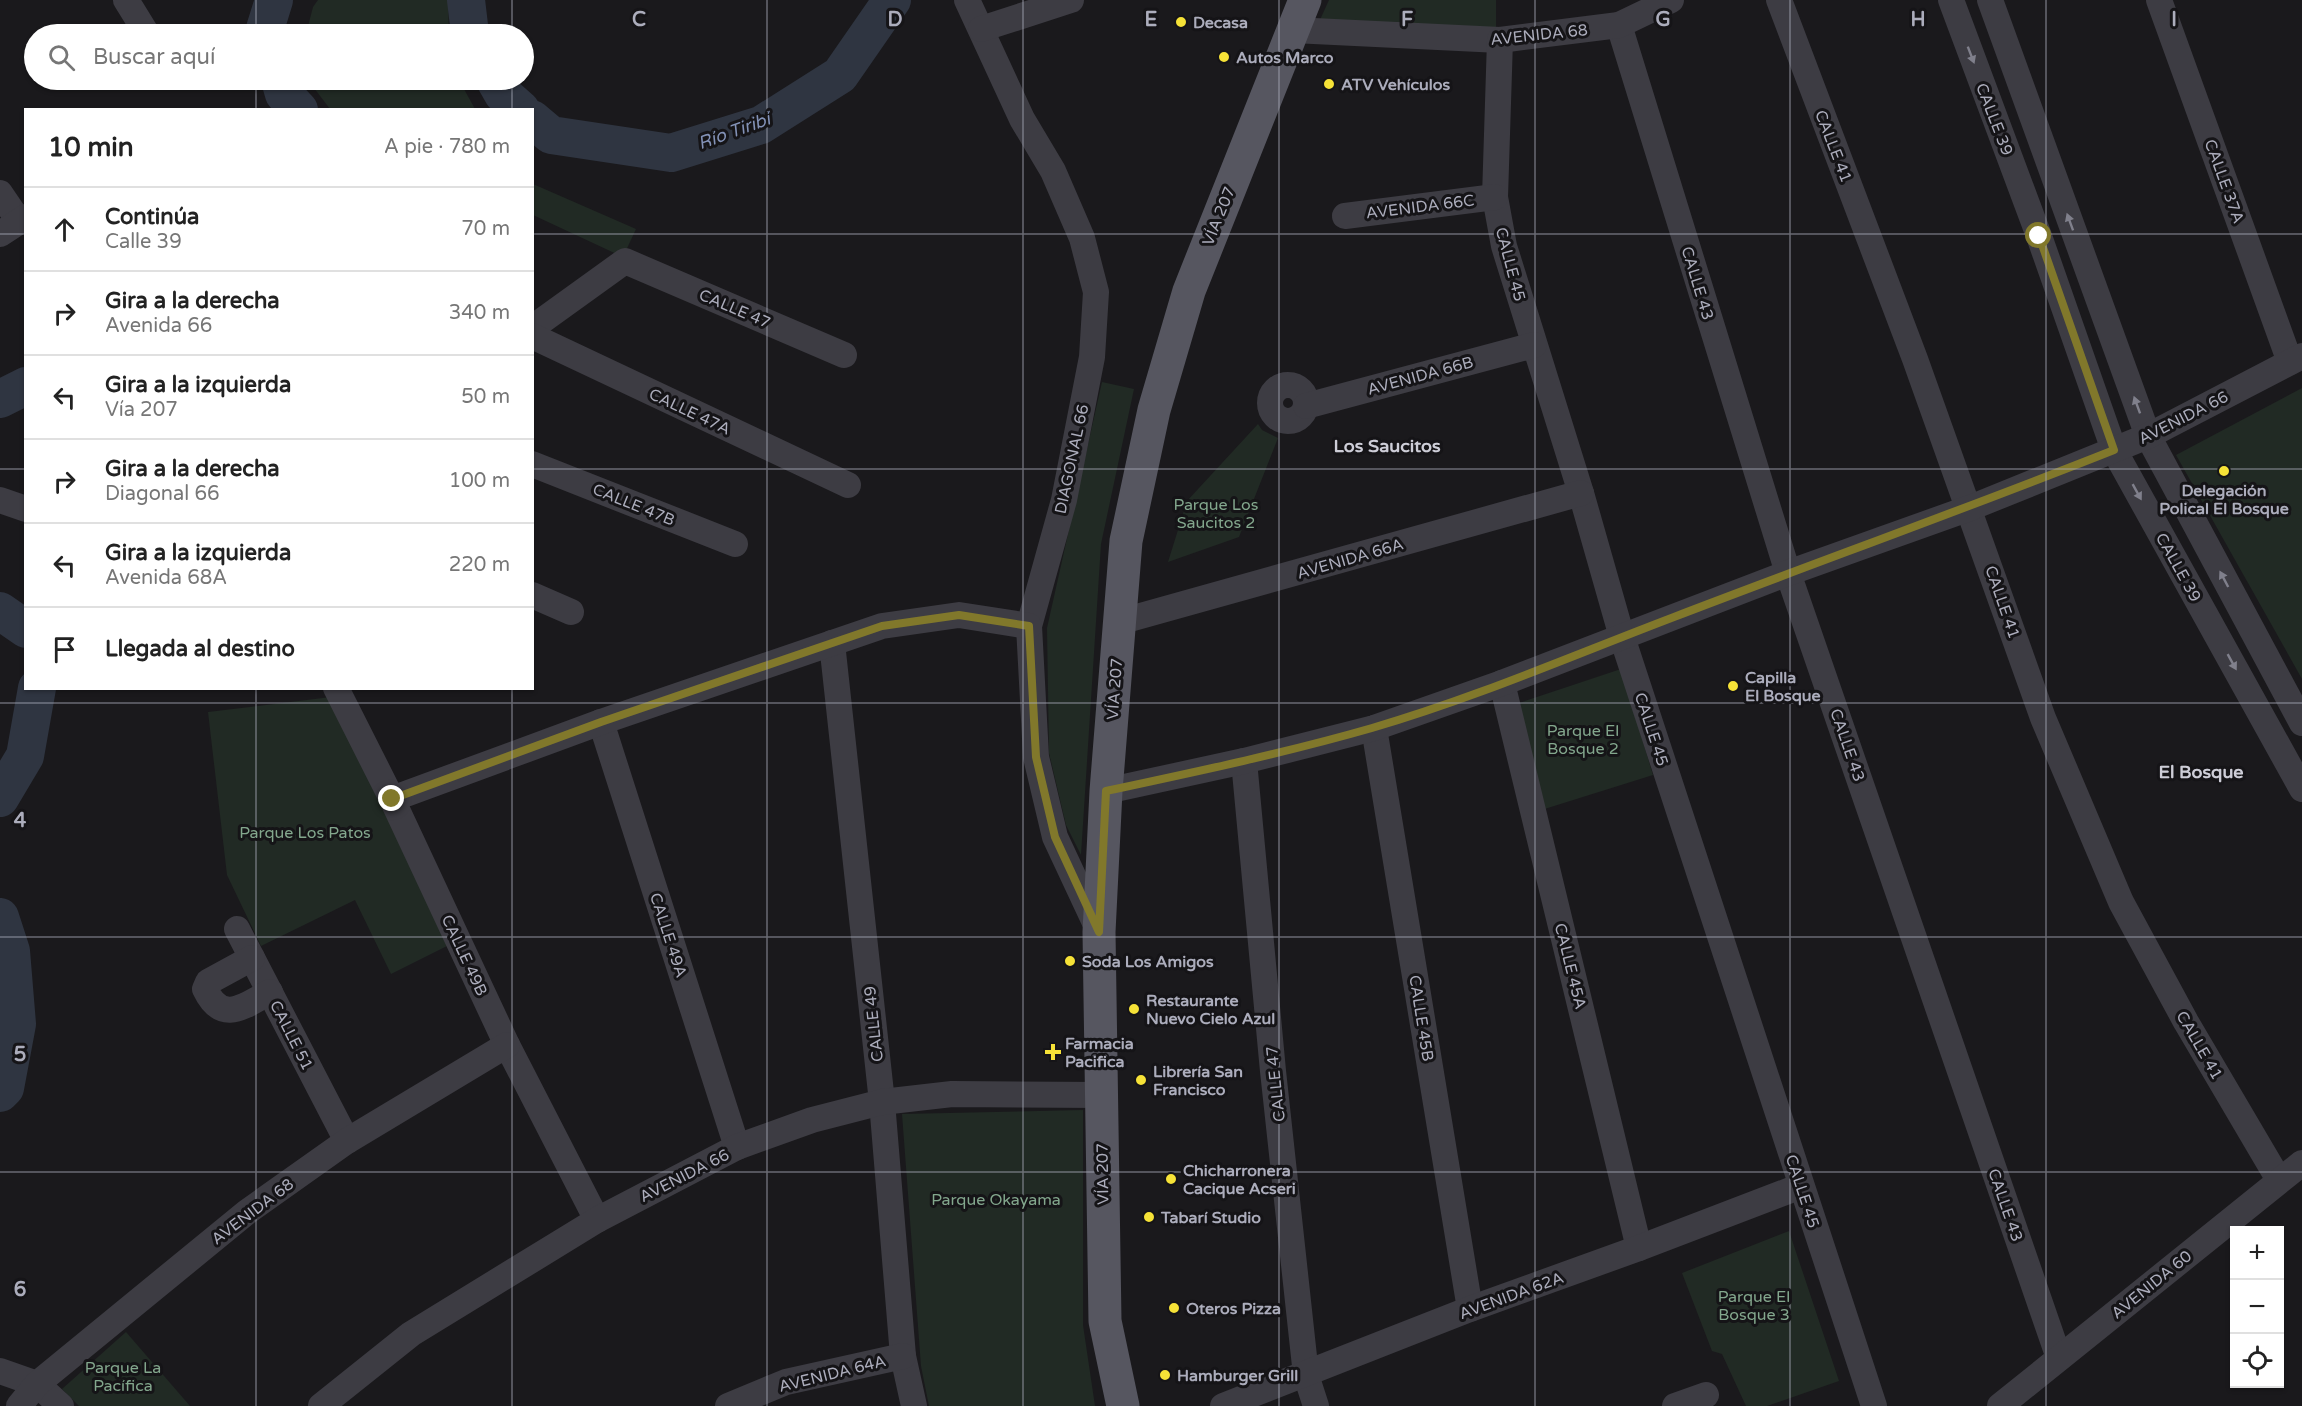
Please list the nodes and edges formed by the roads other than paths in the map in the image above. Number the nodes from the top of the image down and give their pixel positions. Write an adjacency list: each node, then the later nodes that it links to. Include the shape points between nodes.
1 (126, 0): 10 (street)
2 (967, 0): 12 (street, DIAGONAL 66)
3 (1071, 0): 12 (street)
4 (1305, 0): 13 (main road, VÍA 207)
5 (1671, 0): 11 (street, AVENIDA 68)
6 (1779, 0): 32 (street, CALLE 41)
7 (1950, 0): 26 (street, CALLE 39, one-way to 26)
8 (1990, 0): 25 (street, CALLE 39, one-way to 8)
9 (2159, 0): 23 (street, CALLE 37A)
10 (141, 24)
11 (1618, 25): 14 (street, AVENIDA 68); 34 (street, CALLE 43)
12 (981, 29): 38 (street, DIAGONAL 66, via 1022,119 1053,171 1082,238 1096,292 1092,357 1064,500)
13 (1293, 30): 14 (street, AVENIDA 68); 37 (main road, VÍA 207, via 1189,291 1154,410 1129,530)
14 (1500, 40): 16 (street, CALLE 45)
15 (0, 193): 18 (street)
16 (1496, 197): 17 (street, AVENIDA 66C); 21 (street, CALLE 45, via 1504,246)
17 (1345, 216)
18 (15, 224)
19 (534, 326): 22 (street, CALLE 47, via 625,261)
20 (534, 337): 28 (street, CALLE 47A)
21 (1534, 345): 24 (street, AVENIDA 66B); 29 (street, CALLE 45)
22 (844, 355)
23 (2296, 359): 25 (street, AVENIDA 66)
24 (1306, 406)
25 (2148, 436): 26 (street, AVENIDA 66); 44 (street, CALLE 39, one-way to 25)
26 (2114, 450): 32 (street, AVENIDA 66); 47 (street, CALLE 39, one-way to 47)
27 (534, 465): 33 (street, CALLE 47B)
28 (848, 485)
29 (1581, 494): 37 (street, AVENIDA 66A); 39 (street, CALLE 45)
30 (0, 500): 31 (street)
31 (24, 508)
32 (1970, 508): 34 (street, AVENIDA 66); 60 (street, CALLE 41, via 2043,718 2121,902)
33 (735, 544)
34 (1788, 573): 39 (street, AVENIDA 66); 66 (street, CALLE 43)
35 (534, 596): 36 (street)
36 (571, 612)
37 (1119, 622): 48 (main road, VÍA 207)
38 (1029, 626): 40 (street, via 959,615 882,626); 51 (street, DIAGONAL 66, via 1036,757 1055,837)
39 (1622, 637): 41 (street, AVENIDA 66); 61 (street, CALLE 45)
40 (832, 643): 43 (street); 56 (street, CALLE 49)
41 (1502, 684): 45 (street, AVENIDA 66); 63 (street, CALLE 45A)
42 (337, 690): 49 (street, CALLE 49B)
43 (601, 722): 49 (street); 58 (street, CALLE 49A)
44 (2302, 723)
45 (1374, 728): 46 (street, AVENIDA 66); 64 (street, CALLE 45B)
46 (1244, 761): 48 (street, AVENIDA 66); 68 (street, CALLE 47)
47 (2302, 789)
48 (1106, 791): 51 (main road, VÍA 207)
49 (392, 799): 54 (street, CALLE 49B)
50 (237, 929): 52 (street, CALLE 51)
51 (1099, 932): 55 (main road, VÍA 207)
52 (252, 958): 53 (street, CALLE 51); 53 (street, via 208,982 205,989 209,998 224,1010 236,1010)
53 (270, 992): 57 (street, CALLE 51)
54 (507, 1045): 57 (street, AVENIDA 68); 62 (street, CALLE 49B)
55 (1101, 1095): 56 (street, AVENIDA 66, via 952,1094); 76 (main road, VÍA 207, via 1105,1320)
56 (882, 1102): 58 (street, AVENIDA 66, via 812,1120); 65 (street, CALLE 49)
57 (347, 1141): 69 (street, AVENIDA 68, via 247,1212)
58 (737, 1147): 62 (street, AVENIDA 66)
59 (2302, 1162): 60 (street, AVENIDA 60)
60 (2279, 1180): 66 (street, AVENIDA 60)
61 (1801, 1186): 63 (street, AVENIDA 62A); 80 (street, CALLE 45)
62 (597, 1220): 73 (street, AVENIDA 66, via 411,1334)
63 (1639, 1248): 64 (street, AVENIDA 62A)
64 (1470, 1309): 68 (street, AVENIDA 62A)
65 (903, 1356): 74 (street, AVENIDA 64A, via 786,1382); 75 (street, CALLE 49)
66 (2059, 1358): 81 (street, AVENIDA 60)
67 (0, 1371): 69 (street)
68 (1306, 1374): 77 (street, AVENIDA 62A); 78 (street, CALLE 47)
69 (37, 1384): 71 (street, AVENIDA 68); 72 (street)
70 (1706, 1395): 79 (street)
71 (19, 1406)
72 (61, 1406)
73 (321, 1406)
74 (728, 1406)
75 (914, 1406)
76 (1123, 1406)
77 (1223, 1406)
78 (1316, 1406)
79 (1675, 1406)
80 (1874, 1406)
81 (2000, 1406)

